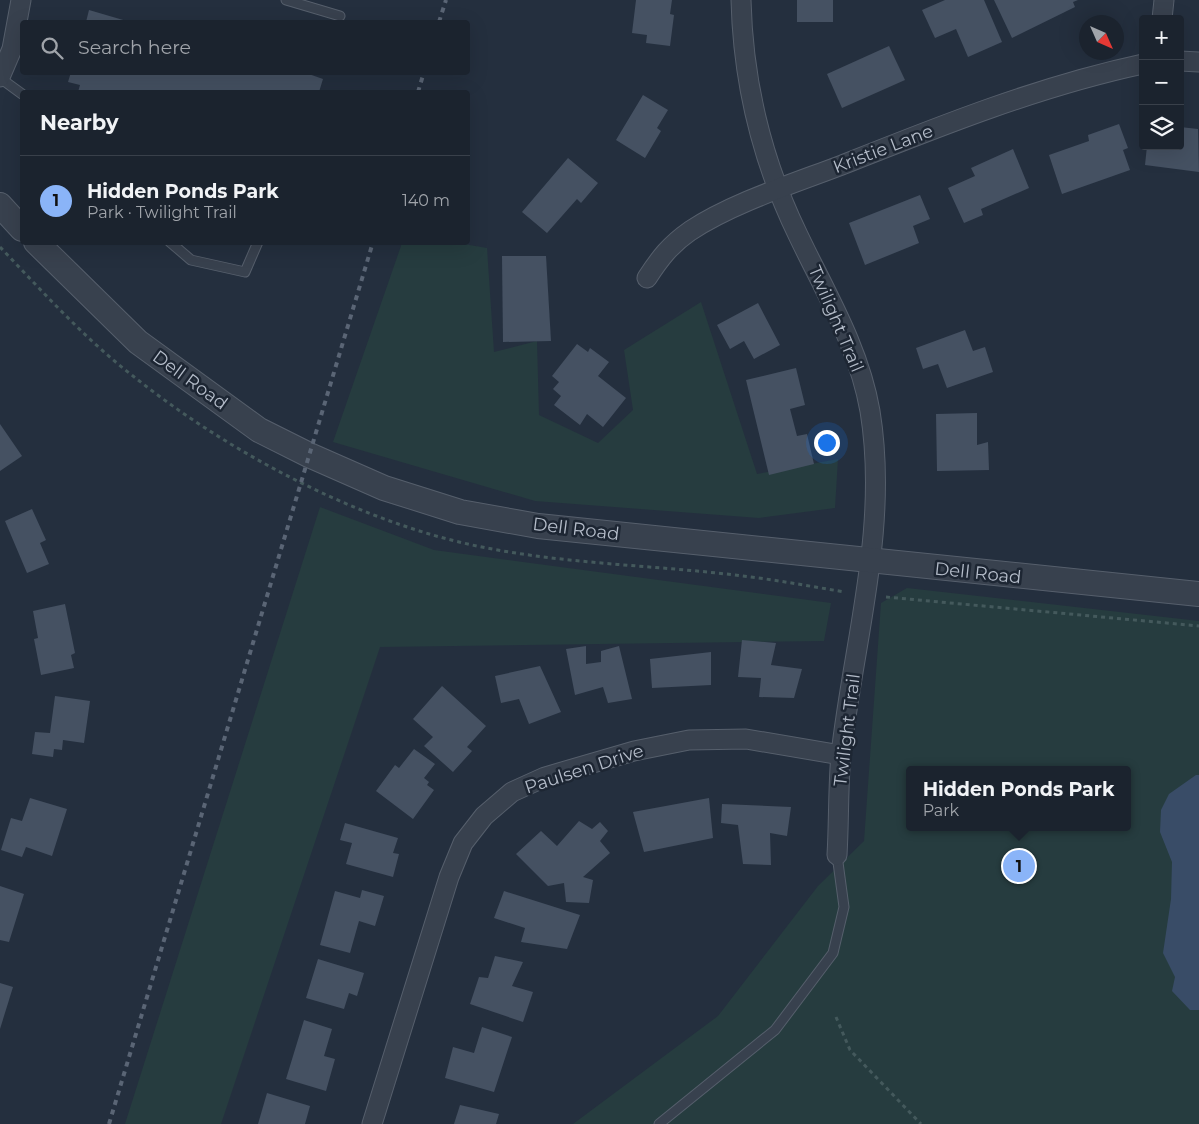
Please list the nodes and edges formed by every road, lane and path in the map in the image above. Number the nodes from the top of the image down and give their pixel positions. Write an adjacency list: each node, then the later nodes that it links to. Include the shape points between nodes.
1 (21, 0): 10 (street, via 12,49)
2 (286, 0): 6 (lane)
3 (740, 0): 12 (street, Twilight Trail, via 750,95)
4 (1164, 0): 5 (street)
5 (1162, 15)
6 (340, 16)
7 (1184, 61): 8 (street)
8 (1199, 62)
9 (1139, 65): 12 (street, Kristie Lane, via 1095,74 1033,94)
10 (0, 78): 11 (lane)
11 (20, 93)
12 (778, 190): 18 (street, Kristie Lane, via 691,230 665,250); 19 (street, Twilight Trail, via 840,319 857,362 869,408 877,502)
13 (0, 205): 14 (street)
14 (20, 227)
15 (39, 245): 19 (street, Dell Road, via 138,342 259,430 384,488 460,512 538,526)
16 (174, 245): 17 (lane, via 191,260 245,272)
17 (257, 245)
18 (647, 278)
19 (870, 562): 20 (street, Dell Road); 21 (street, Twilight Trail)
20 (1199, 594)
21 (841, 755): 22 (street, Twilight Trail); 24 (street, Paulsen Drive, via 746,739 689,740 634,751 545,777 512,792 484,816 463,843 449,878)
22 (837, 855): 25 (lane, via 844,907 833,953 775,1030)
23 (836, 1017): 26 (path, via 850,1050)
24 (372, 1124)
25 (659, 1124)
26 (921, 1124)

